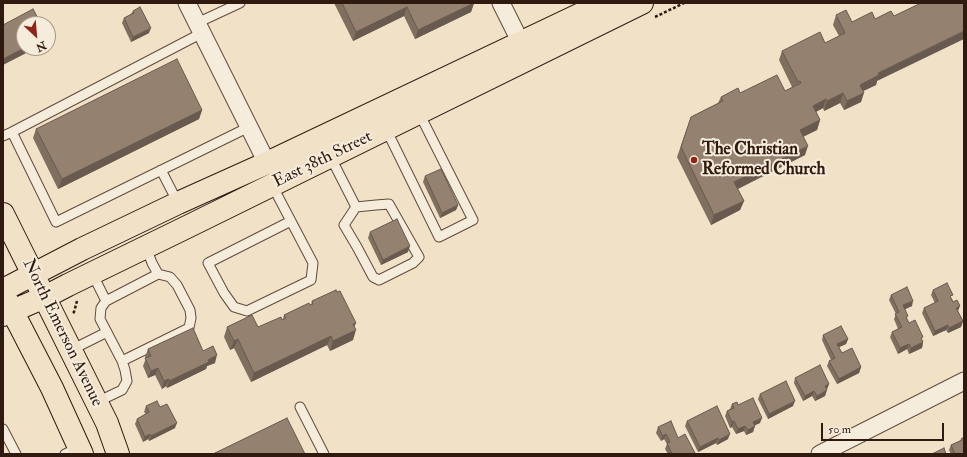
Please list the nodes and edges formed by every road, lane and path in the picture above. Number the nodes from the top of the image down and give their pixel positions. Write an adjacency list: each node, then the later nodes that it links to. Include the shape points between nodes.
1 (187, 3): 6 (street)
2 (240, 3): 6 (lane)
3 (501, 3): 7 (street)
4 (604, 3): 7 (main road, East 38th Street)
5 (642, 3): 8 (main road, East 38th Street)
6 (200, 28): 9 (street); 11 (lane)
7 (521, 42): 14 (main road, East 38th Street)
8 (419, 113): 10 (main road, East 38th Street); 10 (lane, via 473,220 439,237)
9 (249, 127): 14 (street); 15 (lane)
10 (386, 129): 13 (main road, East 38th Street)
11 (12, 132): 12 (lane); 15 (lane, via 56,222)
12 (3, 136)
13 (330, 156): 16 (main road, East 38th Street); 18 (lane)
14 (267, 162): 17 (main road, East 38th Street)
15 (161, 170): 17 (lane)
16 (272, 185): 20 (lane); 21 (main road, East 38th Street)
17 (178, 203): 24 (main road, East 38th Street)
18 (356, 206): 18 (lane, via 389,204 419,257 413,263 379,280 372,277 344,225)
19 (3, 214): 24 (main road, North Emerson Avenue)
20 (291, 221): 20 (lane, via 313,263 311,280 247,311 234,307 208,263)
21 (146, 247): 22 (main road, East 38th Street); 23 (lane)
22 (91, 274): 25 (main road, East 38th Street); 26 (lane)
23 (158, 274): 26 (lane, via 143,287); 30 (lane, via 170,277 177,284 190,310 189,328 166,334 142,346)
24 (34, 275): 25 (main road, North Emerson Avenue); 27 (main road, East 38th Street)
25 (45, 297): 27 (main road, East 38th Street); 29 (main road, North Emerson Avenue)
26 (106, 301): 28 (lane, via 101,308 100,319)
27 (5, 302): 35 (main road, North Emerson Avenue, via 52,388)
28 (107, 332): 29 (lane); 30 (lane)
29 (71, 350): 32 (main road, North Emerson Avenue)
30 (122, 361): 32 (lane, via 127,381 122,390)
31 (964, 381): 39 (street)
32 (96, 402): 37 (main road, North Emerson Avenue)
33 (300, 407): 38 (lane)
34 (3, 429): 36 (lane)
35 (76, 452)
36 (16, 454)
37 (118, 454)
38 (324, 454)
39 (820, 454)

